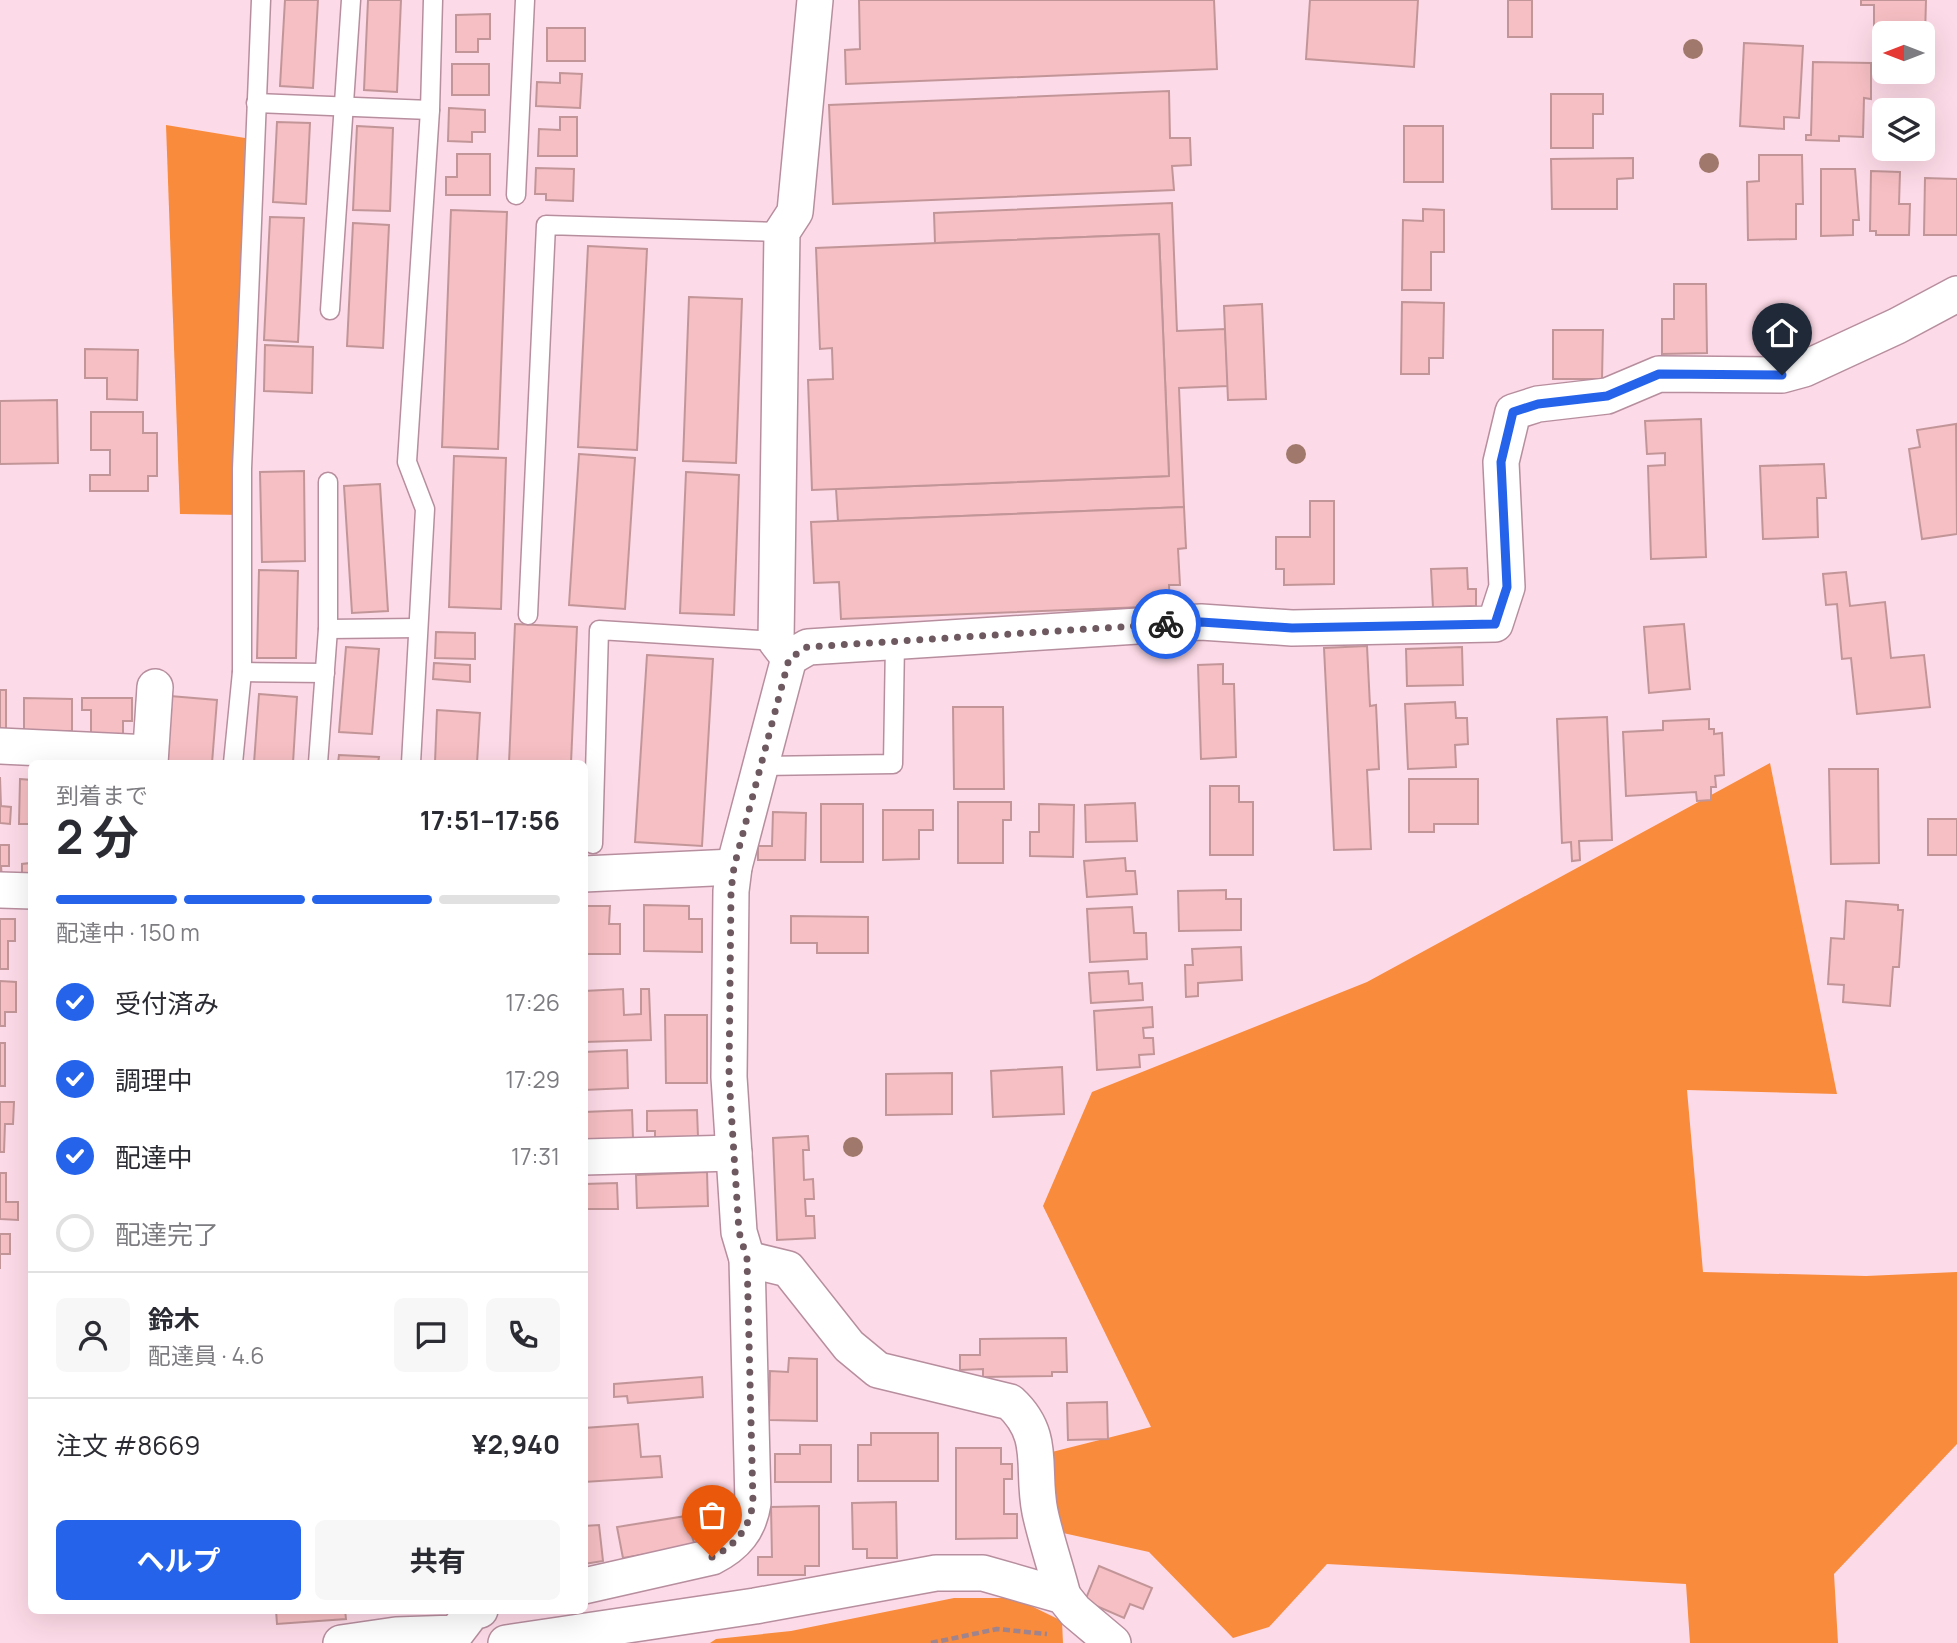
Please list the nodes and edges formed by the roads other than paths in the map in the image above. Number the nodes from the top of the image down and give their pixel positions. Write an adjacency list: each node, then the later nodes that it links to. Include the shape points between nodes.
1 (261, 0): 6 (lane)
2 (351, 0): 7 (lane)
3 (433, 0): 8 (lane)
4 (525, 0): 9 (lane)
5 (814, 0): 10 (street, via 795,212)
6 (256, 103): 7 (lane); 19 (lane, via 242,470)
7 (345, 108): 8 (lane); 12 (lane)
8 (430, 110): 15 (lane, via 407,462 425,509)
9 (516, 195)
10 (782, 232): 14 (lane, via 546,225); 18 (street)
11 (1957, 294): 17 (street, via 1885,332 1782,375 1659,374 1607,396 1538,404 1513,412 1501,462 1507,587 1495,624 1292,628 1201,622)
12 (330, 310)
13 (328, 482): 16 (lane)
14 (528, 615)
15 (418, 628): 16 (lane); 26 (lane)
16 (328, 629): 20 (lane)
17 (895, 642): 18 (street); 27 (lane, via 893,764)
18 (782, 650): 27 (street); 28 (lane, via 599,630)
19 (242, 672): 20 (lane); 24 (lane)
20 (325, 673): 25 (lane)
21 (155, 687): 23 (street)
22 (0, 746): 23 (street)
23 (150, 758)
24 (233, 760)
25 (318, 760)
26 (411, 760)
27 (761, 766): 29 (street)
28 (589, 859): 29 (street)
29 (734, 867): 32 (street, via 729,1064)
30 (0, 890): 31 (street)
31 (28, 891)
32 (734, 1153): 33 (street); 34 (street, via 739,1232)
33 (588, 1157)
34 (747, 1259): 35 (street, via 753,1503 745,1530 731,1546 712,1557); 36 (street, via 788,1269 849,1346 878,1370 1010,1402 1027,1417 1034,1438 1040,1511)
35 (588, 1585)
36 (1063, 1596): 39 (street, via 984,1573 936,1573); 40 (street)
37 (456, 1633): 38 (street, via 396,1634)
38 (341, 1643)
39 (506, 1643)
40 (1113, 1643)

